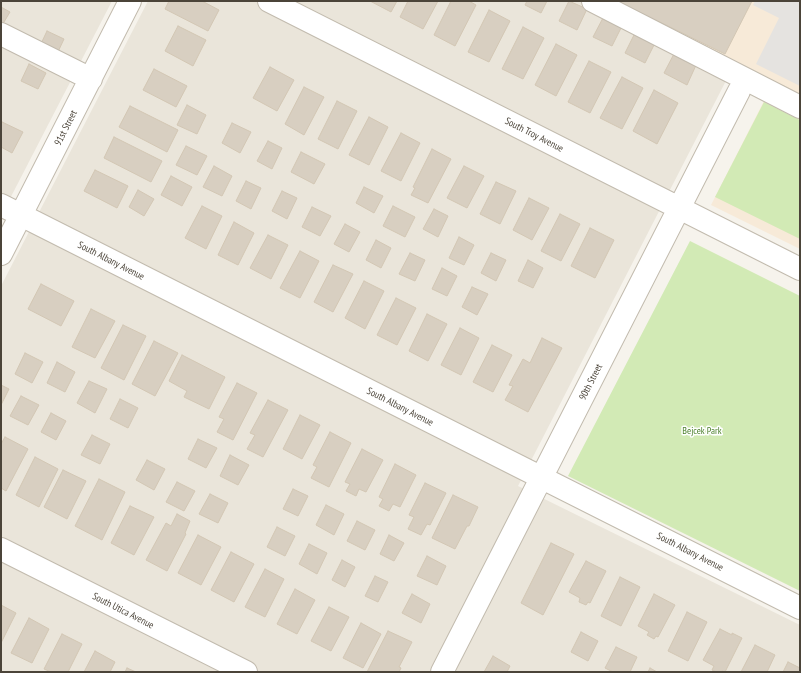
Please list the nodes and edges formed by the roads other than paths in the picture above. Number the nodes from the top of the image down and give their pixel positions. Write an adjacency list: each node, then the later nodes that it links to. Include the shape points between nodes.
1 (130, 1): 5 (street, 91st Street)
2 (268, 1): 9 (street, South Troy Avenue)
3 (593, 1): 7 (street)
4 (1, 34): 5 (street)
5 (91, 79): 10 (street, 91st Street)
6 (739, 91): 9 (street, 90th Street)
7 (800, 107)
8 (1, 205): 10 (street, South Albany Avenue)
9 (680, 209): 12 (street, South Troy Avenue); 13 (street, 90th Street)
10 (21, 215): 11 (street, 91st Street); 13 (street, South Albany Avenue)
11 (1, 254)
12 (800, 269)
13 (542, 478): 15 (street, South Albany Avenue); 17 (street, 90th Street)
14 (1, 549): 16 (street, South Utica Avenue)
15 (800, 608)
16 (246, 672)
17 (442, 672)

